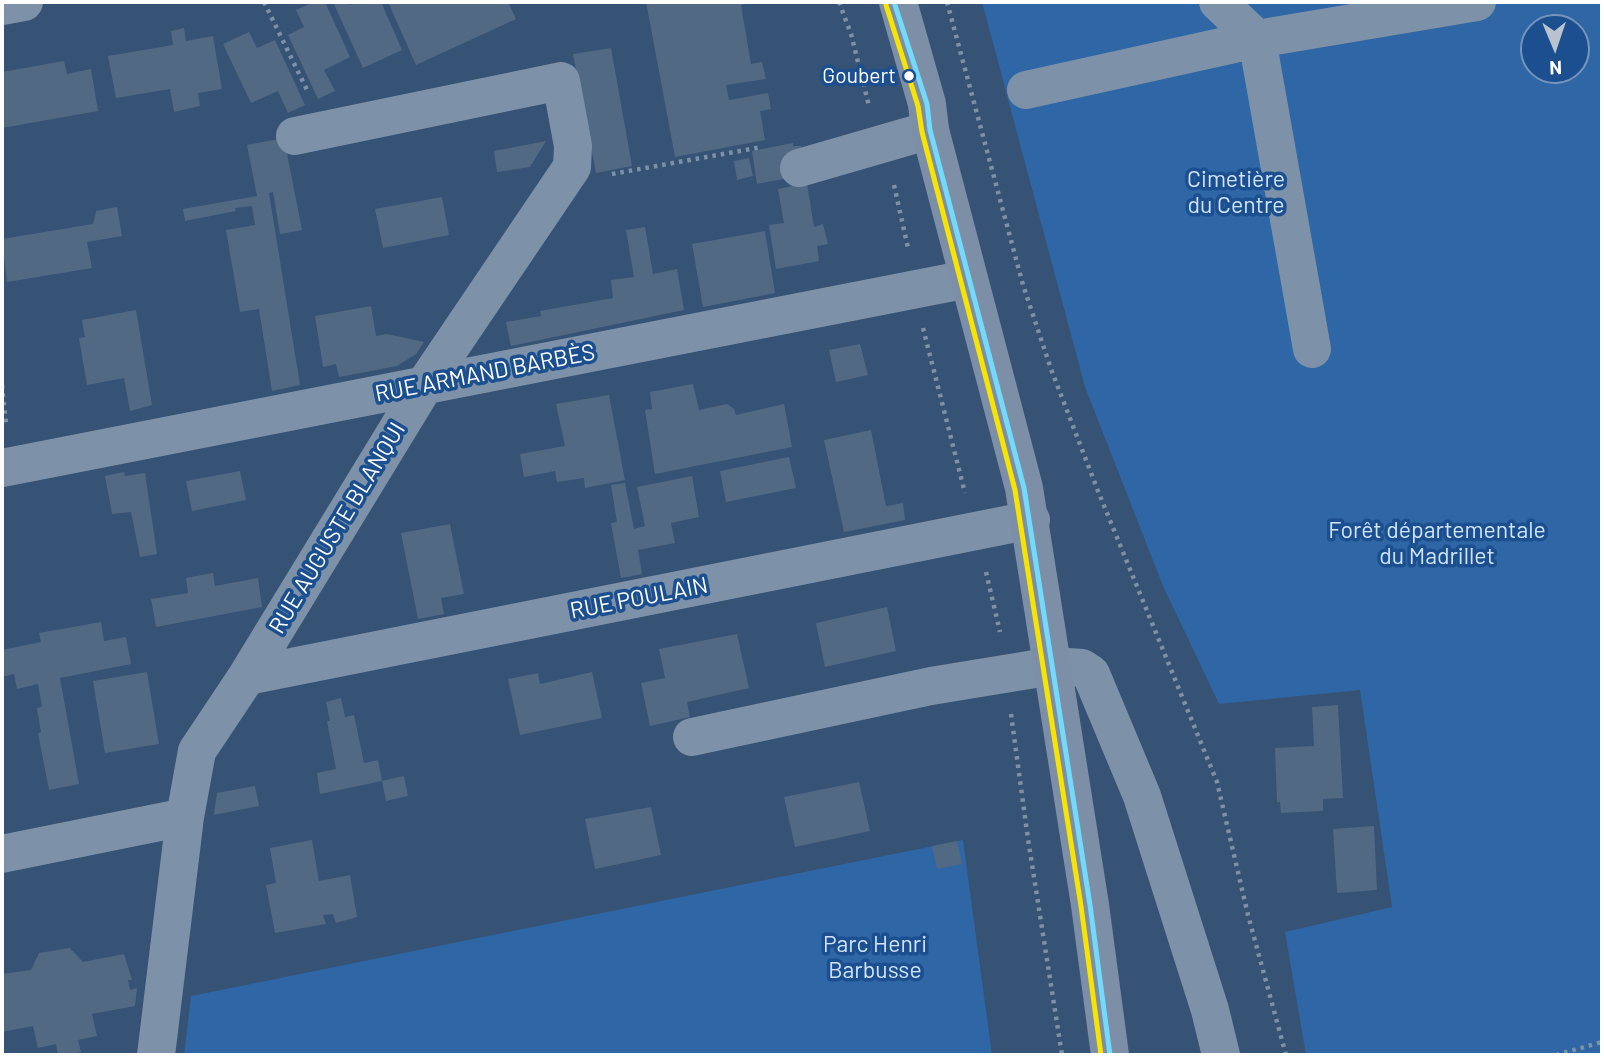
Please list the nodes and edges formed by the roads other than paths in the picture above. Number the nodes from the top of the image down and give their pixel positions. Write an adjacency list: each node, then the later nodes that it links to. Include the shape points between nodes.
1 (24, 2): 5 (street)
2 (1218, 2): 7 (street)
3 (1250, 2): 7 (street)
4 (1476, 2): 7 (street)
5 (2, 6)
6 (898, 8): 9 (main road, via 927,104)
7 (1257, 39): 8 (street); 13 (street)
8 (1026, 90)
9 (930, 130): 11 (street); 12 (main road)
10 (311, 133): 14 (street, RUE AUGUSTE BLANQUI, via 561,81 573,146 572,167)
11 (799, 168)
12 (968, 279): 14 (street, RUE ARMAND BARBÈS); 16 (main road)
13 (1312, 349)
14 (424, 386): 15 (street, RUE ARMAND BARBÈS); 18 (street, RUE AUGUSTE BLANQUI)
15 (2, 468)
16 (1031, 520): 17 (main road); 18 (street, RUE POULAIN)
17 (1054, 666): 19 (street); 23 (main road); 24 (street, via 1083,668 1091,674 1143,796)
18 (247, 676): 20 (street, RUE AUGUSTE BLANQUI, via 197,751)
19 (692, 737)
20 (185, 817): 21 (street); 22 (street, RUE AUGUSTE BLANQUI)
21 (2, 854)
22 (156, 1055)
23 (1110, 1055)
24 (1221, 1055)

